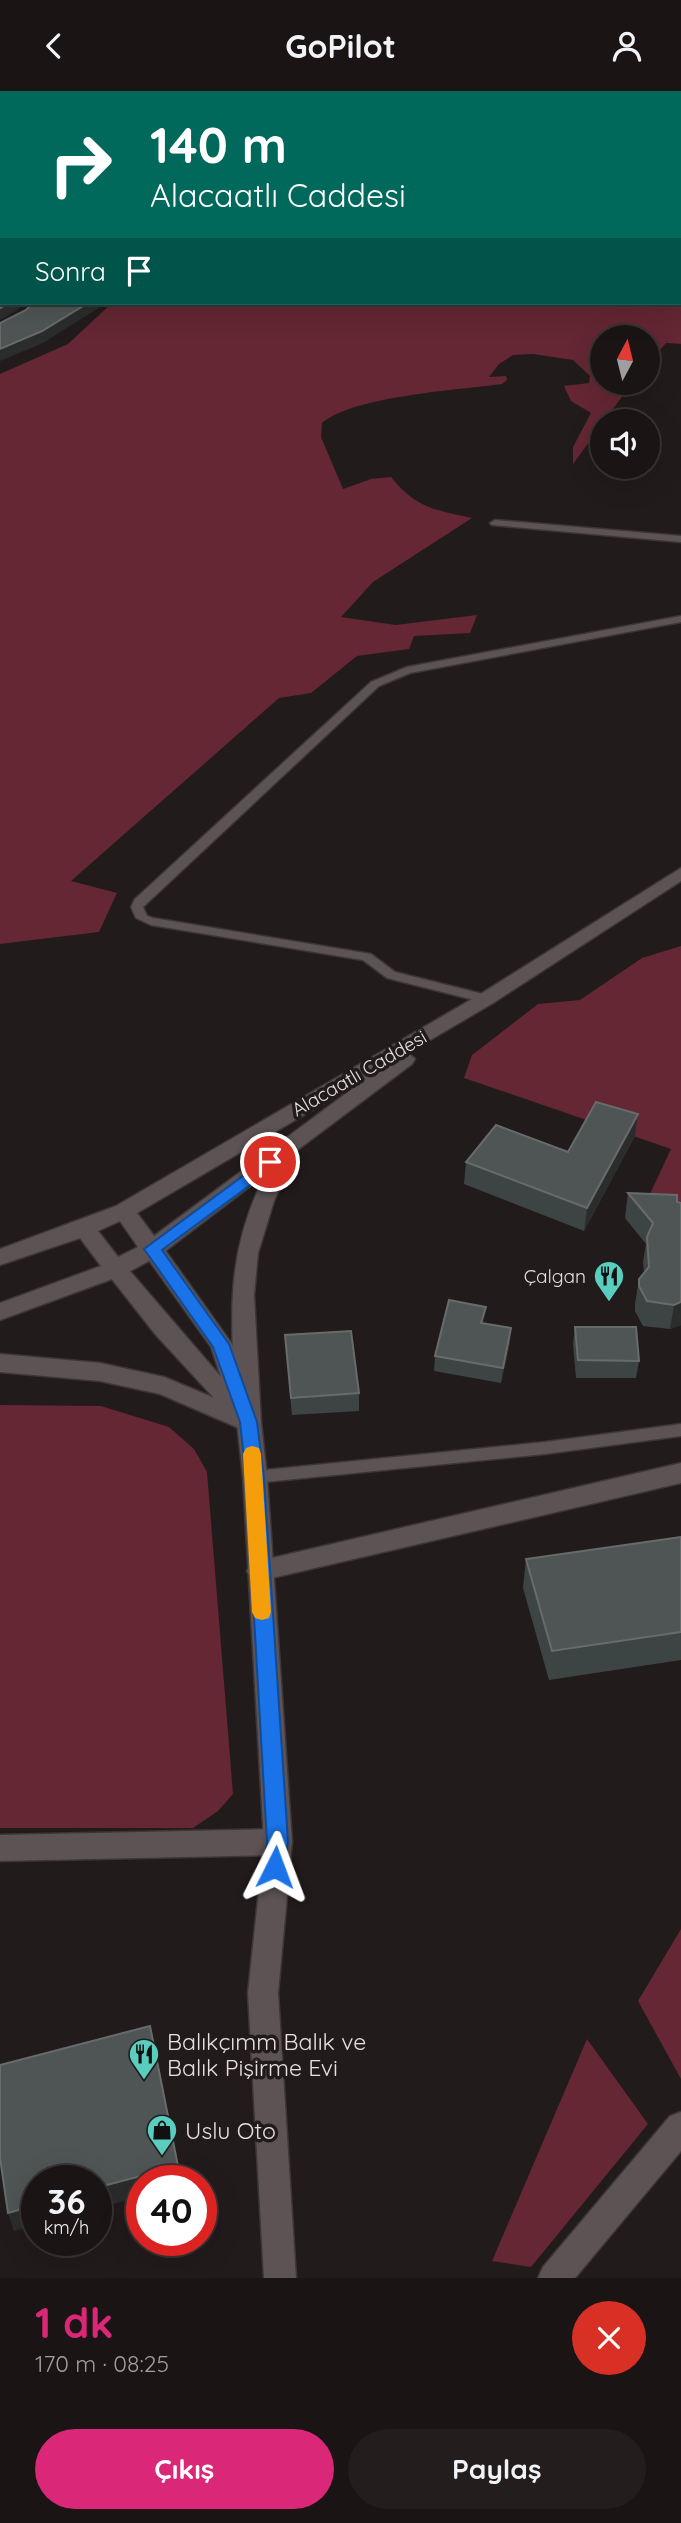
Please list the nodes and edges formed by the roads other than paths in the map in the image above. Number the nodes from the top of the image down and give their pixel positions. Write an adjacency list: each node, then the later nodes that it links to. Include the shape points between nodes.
1 (495, 523): 2 (lane)
2 (681, 539)
3 (681, 619): 5 (lane, via 407,670 375,684 137,907 142,918 151,921 367,957 391,975)
4 (681, 873): 5 (main road, Alacaatlı Caddesi)
5 (486, 999): 6 (main road, Alacaatlı Caddesi); 7 (main road, Alacaatlı Caddesi)
6 (290, 1148): 9 (main road, Alacaatlı Caddesi); 14 (main road, via 260,1209 247,1254 243,1298)
7 (124, 1211): 8 (main road, Alacaatlı Caddesi); 9 (main road)
8 (84, 1229): 10 (main road, Alacaatlı Caddesi); 11 (main road)
9 (152, 1249): 11 (main road, Alacaatlı Caddesi); 14 (main road, via 221,1344)
10 (0, 1257)
11 (115, 1269): 12 (main road, Alacaatlı Caddesi); 14 (main road)
12 (0, 1312)
13 (0, 1363): 14 (main road, via 100,1372 164,1386)
14 (248, 1422): 17 (main road)
15 (681, 1430): 17 (lane)
16 (681, 1473): 18 (main road)
17 (255, 1478): 18 (main road)
18 (259, 1571): 19 (main road)
19 (278, 1842): 20 (main road); 22 (main road, via 262,1993)
20 (0, 1848)
21 (681, 2127): 23 (main road)
22 (280, 2278)
23 (554, 2278)

